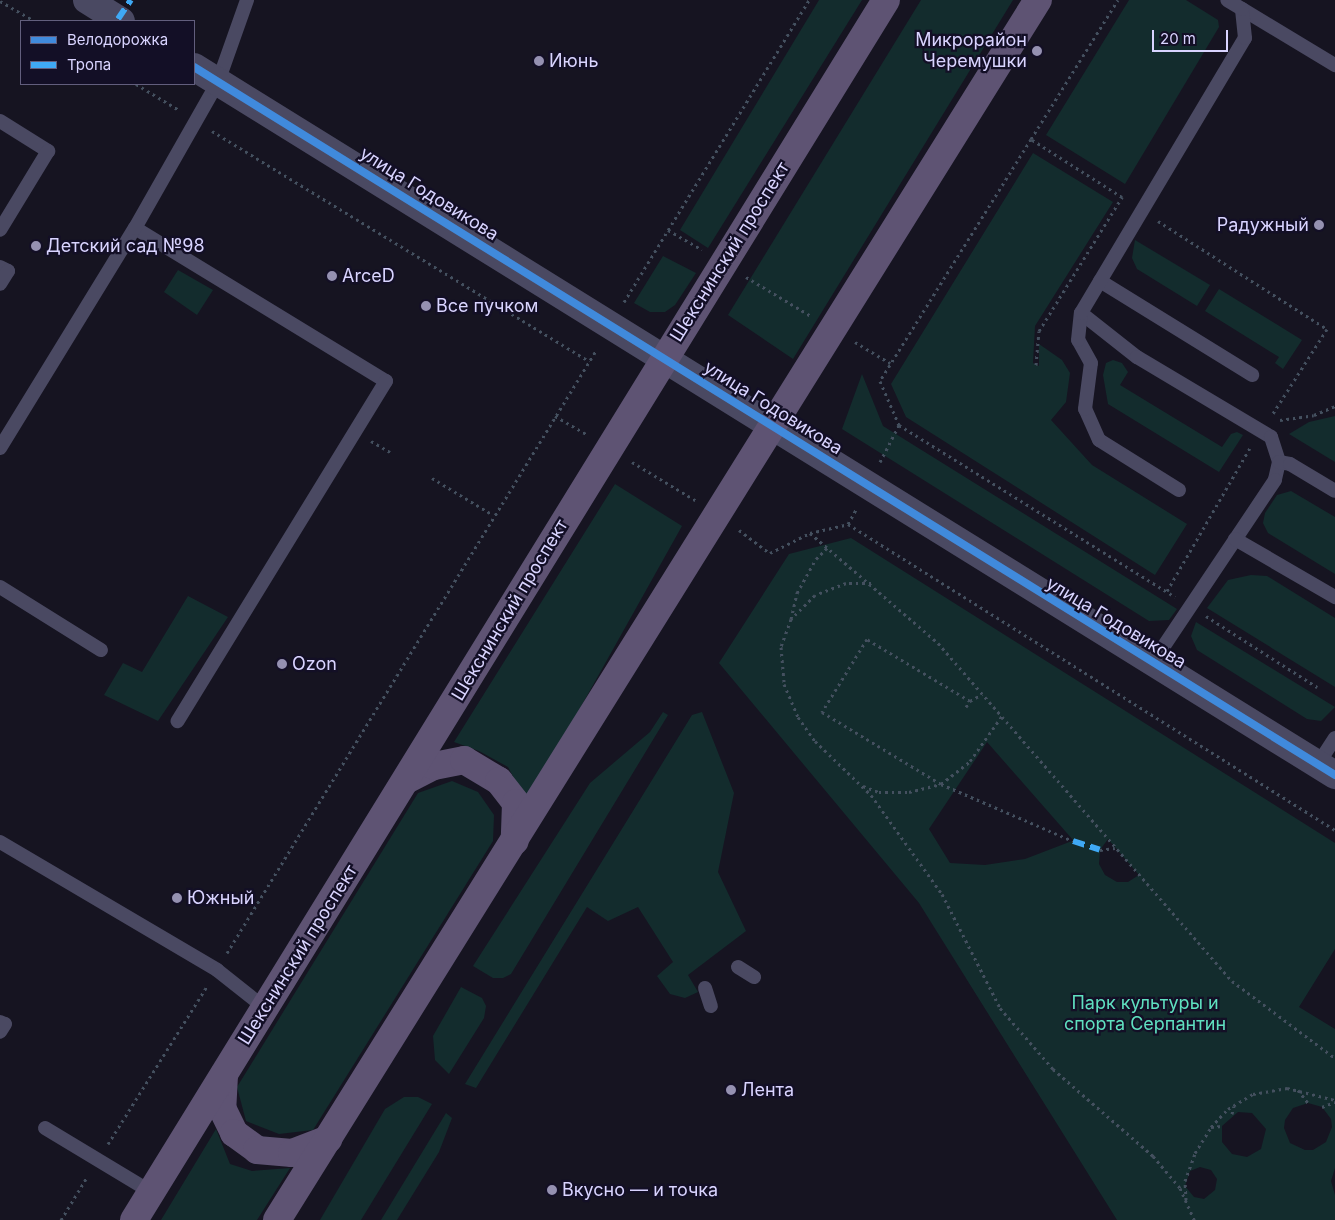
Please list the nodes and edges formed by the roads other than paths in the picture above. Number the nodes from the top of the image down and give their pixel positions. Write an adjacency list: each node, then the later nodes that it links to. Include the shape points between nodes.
1 (87, 0): 7 (street)
2 (247, 0): 10 (lane)
3 (886, 0): 18 (main road, Шекснинский проспект)
4 (1038, 0): 20 (main road)
5 (1227, 0): 6 (lane)
6 (1242, 9): 8 (lane); 15 (lane, via 1245,38)
7 (119, 20)
8 (1335, 65)
9 (195, 68): 10 (street, улица Годовикова)
10 (218, 82): 12 (lane); 18 (street, улица Годовикова)
11 (0, 121): 13 (lane, via 48,151)
12 (134, 228): 21 (lane); 30 (lane, via 386,381)
13 (0, 230)
14 (0, 267): 16 (lane, via 8,271)
15 (1100, 281): 17 (lane); 19 (lane)
16 (0, 284)
17 (1081, 313): 22 (lane, via 1137,357 1271,437); 23 (lane, via 1078,340 1091,363 1085,409 1099,440)
18 (665, 358): 20 (street, улица Годовикова); 33 (main road, Шекснинский проспект)
19 (1252, 375)
20 (774, 427): 29 (street, улица Годовикова); 35 (main road)
21 (0, 448)
22 (1278, 462): 24 (lane, via 1290,464); 25 (lane, via 1275,480)
23 (1179, 490)
24 (1335, 491)
25 (1235, 539): 27 (lane); 29 (lane)
26 (0, 587): 28 (lane)
27 (1335, 597)
28 (101, 650)
29 (1153, 662): 32 (street, улица Годовикова)
30 (178, 721)
31 (1335, 738): 32 (lane)
32 (1326, 770)
33 (408, 779): 35 (main road, via 434,766 464,760 499,781 516,803); 40 (main road, Шекснинский проспект)
34 (0, 842): 40 (lane, via 217,970)
35 (515, 842): 45 (main road)
36 (738, 967): 37 (lane)
37 (754, 977)
38 (705, 988): 39 (lane)
39 (711, 1006)
40 (265, 1008): 43 (main road, Шекснинский проспект)
41 (0, 1022): 42 (lane, via 5,1024)
42 (0, 1032)
43 (224, 1073): 45 (main road, via 222,1108 234,1133 257,1150 292,1153); 46 (main road, Шекснинский проспект)
44 (45, 1128): 46 (lane)
45 (328, 1139): 48 (main road)
46 (150, 1192): 47 (main road, Шекснинский проспект)
47 (134, 1220)
48 (277, 1220)

